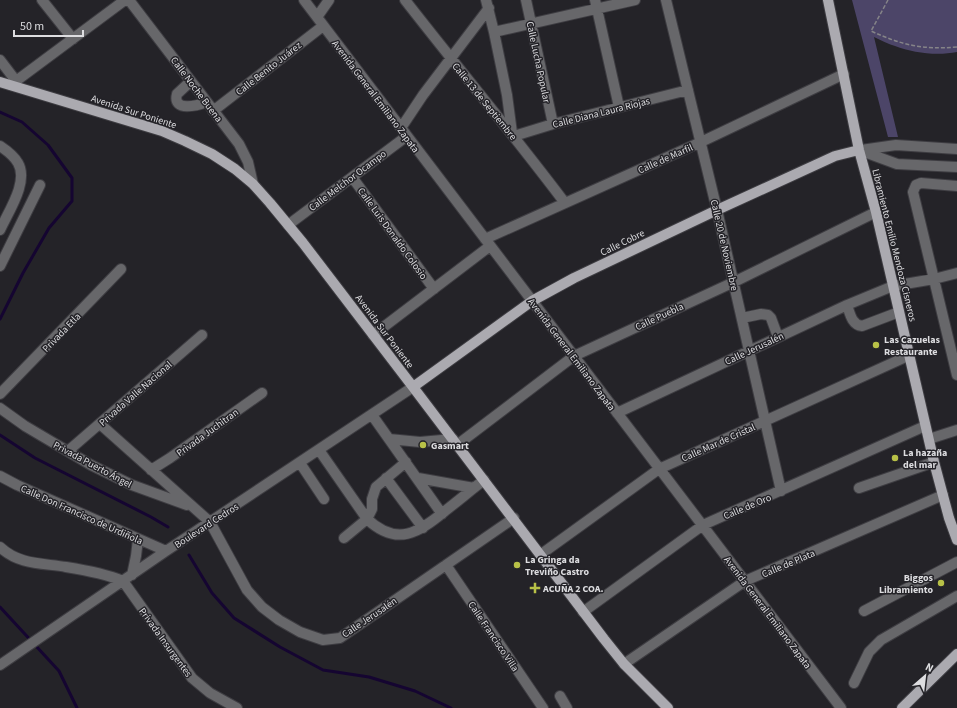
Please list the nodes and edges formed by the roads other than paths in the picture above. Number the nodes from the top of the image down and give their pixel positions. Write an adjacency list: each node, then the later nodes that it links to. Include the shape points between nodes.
1 (42, 0): 17 (street)
2 (125, 0): 17 (street)
3 (129, 0): 21 (street, Calle Noche Buena)
4 (304, 0): 13 (street, Avenida General Emiliano Zapata)
5 (329, 0): 13 (street)
6 (405, 0): 18 (street, Calle 13 de Septiembre)
7 (526, 0): 14 (street, Calle Lucha Popular)
8 (635, 0): 12 (street)
9 (666, 0): 24 (street, Calle 20 de Noviembre)
10 (828, 0): 20 (main road, Libramiento Emilio Mendoza Cisneros)
11 (487, 4): 16 (street); 18 (street, Calle Melchor Ocampo)
12 (596, 5): 14 (street); 26 (street)
13 (317, 17): 15 (street, Avenida General Emiliano Zapata)
14 (531, 24): 16 (street); 28 (street, Calle Lucha Popular)
15 (323, 26): 27 (street, Calle Benito Juárez); 29 (street, Avenida General Emiliano Zapata)
16 (494, 32): 30 (street)
17 (73, 39): 23 (street)
18 (450, 58): 29 (street, Calle Melchor Ocampo); 30 (street, Calle 13 de Septiembre)
19 (0, 60): 23 (street)
20 (844, 74): 31 (street, Calle de Marfil); 34 (main road, Libramiento Emilio Mendoza Cisneros)
21 (191, 81): 25 (street, Calle Noche Buena); 25 (street, via 177,94 176,100 189,107)
22 (0, 82): 23 (main road, Avenida Sur Poniente)
23 (14, 83): 37 (main road, Avenida Sur Poniente, via 174,136 212,154)
24 (688, 90): 26 (street, Calle Diana Laura Riojas); 31 (street, Calle 20 de Noviembre)
25 (207, 102): 27 (street, Calle Noche Buena)
26 (619, 107): 28 (street, Calle Diana Laura Riojas)
27 (213, 111): 37 (street, Calle Noche Buena, via 245,154)
28 (553, 124): 30 (street, Calle Diana Laura Riojas)
29 (404, 132): 36 (street, Calle Melchor Ocampo); 45 (street, Avenida General Emiliano Zapata)
30 (513, 134): 40 (street, Calle 13 de Septiembre)
31 (701, 142): 40 (street, Calle de Marfil); 41 (street, Calle 20 de Noviembre)
32 (0, 146): 44 (street, via 18,163 21,181)
33 (957, 149): 34 (street, via 896,145)
34 (859, 150): 35 (street, via 897,164); 41 (main road, Calle Cobre, via 835,156); 42 (main road, Libramiento Emilio Mendoza Cisneros)
35 (957, 168)
36 (352, 177): 43 (street, Calle Melchor Ocampo); 52 (street, Calle Luis Donaldo Colosio)
37 (253, 184): 43 (main road, Avenida Sur Poniente)
38 (40, 185): 46 (street)
39 (957, 186): 49 (street, via 921,183 913,188)
40 (565, 203): 45 (street, Calle de Marfil)
41 (718, 210): 50 (street, Calle 20 de Noviembre); 53 (main road, Calle Cobre, via 580,275)
42 (876, 212): 50 (street, Calle Puebla); 51 (main road, Libramiento Emilio Mendoza Cisneros)
43 (288, 225): 58 (main road, Avenida Sur Poniente)
44 (0, 230)
45 (488, 242): 52 (street, Calle de Marfil); 53 (street, Avenida General Emiliano Zapata)
46 (0, 266)
47 (121, 269): 66 (street, Privada Etla)
48 (957, 273): 49 (street, Calle Jerusalén)
49 (934, 279): 51 (street, Calle Jerusalén); 63 (street)
50 (734, 282): 56 (street, Calle 20 de Noviembre); 62 (street, Calle Puebla)
51 (893, 286): 54 (street, Calle Jerusalén); 55 (main road, Libramiento Emilio Mendoza Cisneros)
52 (434, 289): 58 (street, Calle de Marfil)
53 (532, 301): 62 (street, Avenida General Emiliano Zapata); 64 (main road, Calle Cobre)
54 (846, 305): 55 (street, via 852,320 862,326); 59 (street, Calle Jerusalén)
55 (899, 312): 61 (main road, Libramiento Emilio Mendoza Cisneros)
56 (742, 318): 59 (street, via 768,314); 60 (street, Calle 20 de Noviembre)
57 (202, 335): 71 (street, Privada Valle Nacional)
58 (373, 335): 64 (main road, Avenida Sur Poniente)
59 (778, 337): 60 (street, Calle Jerusalén)
60 (749, 350): 68 (street, Calle Jerusalén); 70 (street, Calle 20 de Noviembre)
61 (910, 355): 70 (street, Calle Mar de Cristal); 72 (main road, Libramiento Emilio Mendoza Cisneros)
62 (574, 356): 68 (street, Avenida General Emiliano Zapata); 76 (street, Calle Puebla)
63 (957, 375)
64 (413, 387): 69 (street, Boulevard Cedros); 76 (main road, Avenida Sur Poniente)
65 (262, 393): 83 (street, Privada Juchitran)
66 (0, 394)
67 (0, 408): 78 (street, Privada Puerto Ángel)
68 (617, 413): 82 (street, Avenida General Emiliano Zapata)
69 (372, 415): 74 (street); 77 (street, Boulevard Cedros)
70 (765, 421): 82 (street, Calle Mar de Cristal); 90 (street, Calle 20 de Noviembre)
71 (100, 424): 78 (street, Privada Valle Nacional); 83 (street, Privada Puerto Ángel)
72 (925, 426): 75 (main road, Libramiento Emilio Mendoza Cisneros); 90 (street, Calle de Oro)
73 (957, 430): 75 (street)
74 (389, 439): 76 (street); 79 (street)
75 (929, 439): 80 (main road, Libramiento Emilio Mendoza Cisneros)
76 (455, 442): 87 (main road, Avenida Sur Poniente)
77 (319, 450): 81 (street, Boulevard Cedros); 96 (street)
78 (68, 451): 93 (street, Privada Puerto Ángel, via 132,485)
79 (406, 462): 85 (street); 86 (street)
80 (934, 462): 89 (street); 91 (main road, Libramiento Emilio Mendoza Cisneros)
81 (300, 463): 92 (street); 97 (street, Boulevard Cedros)
82 (660, 469): 98 (street, Avenida General Emiliano Zapata); 105 (street, Calle Mar de Cristal)
83 (151, 470): 93 (street, Privada Puerto Ángel)
84 (0, 476): 101 (street, Calle Don Francisco de Urdiñola)
85 (386, 478): 96 (street, via 373,492 372,509); 99 (street)
86 (418, 478): 88 (street); 94 (street)
87 (484, 480): 88 (street); 95 (main road, Avenida Sur Poniente)
88 (474, 488): 94 (street)
89 (859, 488)
90 (781, 491): 98 (street, Calle de Oro)
91 (943, 495): 102 (main road, Libramiento Emilio Mendoza Cisneros, via 948,518); 109 (street, Calle de Plata)
92 (324, 499)
93 (193, 507): 97 (street, Privada Puerto Ángel)
94 (442, 514): 99 (street)
95 (514, 518): 105 (main road, Avenida Sur Poniente); 107 (street, Calle Jerusalén)
96 (367, 519): 99 (street, via 376,528 398,535); 100 (street)
97 (210, 522): 104 (street, Boulevard Cedros); 107 (street, Calle Jerusalén, via 247,590 262,606 300,632 322,640 340,638)
98 (703, 525): 109 (street, Avenida General Emiliano Zapata); 113 (street, Calle de Oro)
99 (423, 528)
100 (344, 538)
101 (138, 539): 104 (street, Calle Don Francisco de Urdiñola); 108 (street)
102 (957, 540)
103 (0, 547): 110 (street, via 18,558 37,564 66,566)
104 (166, 552): 108 (street, Boulevard Cedros)
105 (540, 555): 113 (main road, Avenida Sur Poniente)
106 (957, 562): 112 (street)
107 (446, 565): 120 (street, Calle Francisco Villa)
108 (132, 575): 110 (street, Boulevard Cedros)
109 (745, 581): 116 (street, Calle de Plata); 123 (street, Avenida General Emiliano Zapata)
110 (123, 582): 115 (street, Boulevard Cedros); 119 (street, Privada Insurgentes, via 192,678 210,693)
111 (957, 596): 117 (street, via 881,640 869,652)
112 (864, 611)
113 (583, 612): 116 (main road, Avenida Sur Poniente)
114 (957, 654): 124 (main road)
115 (0, 664)
116 (624, 664): 122 (main road, Avenida Sur Poniente)
117 (854, 683)
118 (560, 696): 121 (street)
119 (237, 708)
120 (543, 708)
121 (567, 708)
122 (668, 708)
123 (841, 708)
124 (902, 708)

